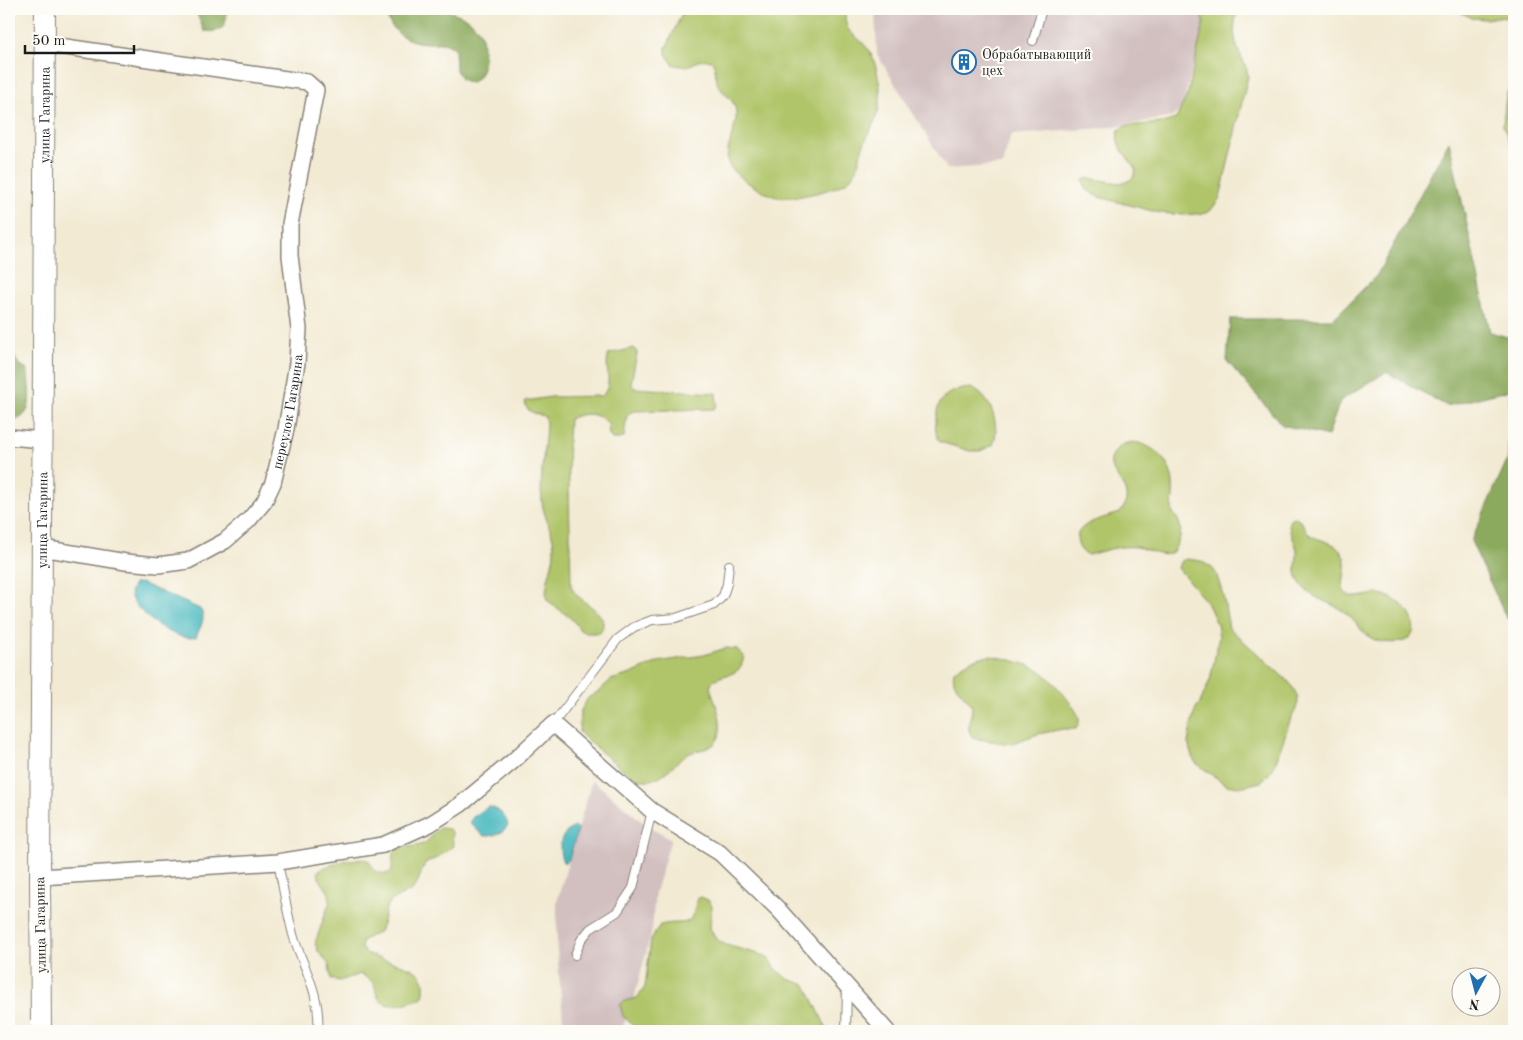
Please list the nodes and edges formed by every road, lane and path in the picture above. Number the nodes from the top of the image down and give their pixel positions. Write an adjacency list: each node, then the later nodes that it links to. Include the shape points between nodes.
1 (45, 9): 4 (main road, улица Гагарина)
2 (1042, 9): 3 (lane)
3 (1032, 41)
4 (45, 44): 6 (main road, улица Гагарина); 7 (street, переулок Гагарина, via 307,82 316,90 290,224 290,256 299,329 296,363 286,429 273,483 264,502 248,522 225,541 188,561 158,565)
5 (9, 437): 6 (street)
6 (43, 440): 7 (main road, улица Гагарина)
7 (42, 548): 12 (main road, улица Гагарина)
8 (729, 565): 9 (lane, via 728,584 714,605 634,627 618,639)
9 (553, 724): 10 (street); 11 (street, via 460,805 430,824 383,845)
10 (652, 811): 13 (lane, via 632,888 617,912 590,929); 14 (street, via 720,853 778,909)
11 (278, 862): 12 (street); 16 (lane, via 294,938 315,991)
12 (40, 877): 15 (main road, улица Гагарина)
13 (575, 955)
14 (847, 987): 17 (lane); 18 (street)
15 (41, 1031)
16 (318, 1031)
17 (846, 1031)
18 (887, 1031)

